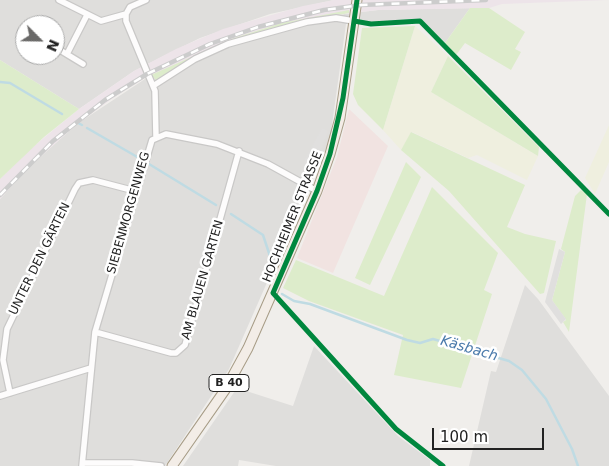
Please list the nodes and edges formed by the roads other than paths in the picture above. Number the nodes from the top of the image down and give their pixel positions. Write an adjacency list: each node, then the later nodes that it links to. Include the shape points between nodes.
1 (59, 0): 7 (street)
2 (127, 0): 5 (street)
3 (146, 0): 5 (street)
4 (357, 0): 8 (main road, HOCHHEIMER STRASSE / B 40)
5 (130, 7): 6 (street)
6 (126, 14): 7 (street, via 106,21); 12 (street)
7 (87, 15): 10 (street)
8 (354, 21): 12 (street, via 336,18 307,22 236,42 194,59); 16 (main road, HOCHHEIMER STRASSE / B 40, via 340,118)
9 (65, 53): 10 (street)
10 (68, 54): 11 (street)
11 (83, 64)
12 (153, 86): 13 (street)
13 (156, 137): 14 (street, SIEBENMORGENWEG, via 166,134 190,138); 15 (street, SIEBENMORGENWEG, via 148,145)
14 (239, 151): 16 (street, SIEBENMORGENWEG); 17 (street, AM BLAUEN GARTEN, via 185,345 171,353)
15 (135, 191): 17 (street, SIEBENMORGENWEG); 19 (street, UNTER DEN GÄRTEN, via 93,180 79,183 75,189 7,329 3,360)
16 (317, 191): 23 (main road, HOCHHEIMER STRASSE / B 40, via 248,348 225,390)
17 (95, 332): 18 (street, SIEBENMORGENWEG)
18 (91, 368): 19 (street); 21 (street, SIEBENMORGENWEG)
19 (10, 393): 20 (street)
20 (0, 396)
21 (82, 465): 22 (street, SIEBENMORGENWEG, via 132,463)
22 (161, 466)
23 (172, 466)

